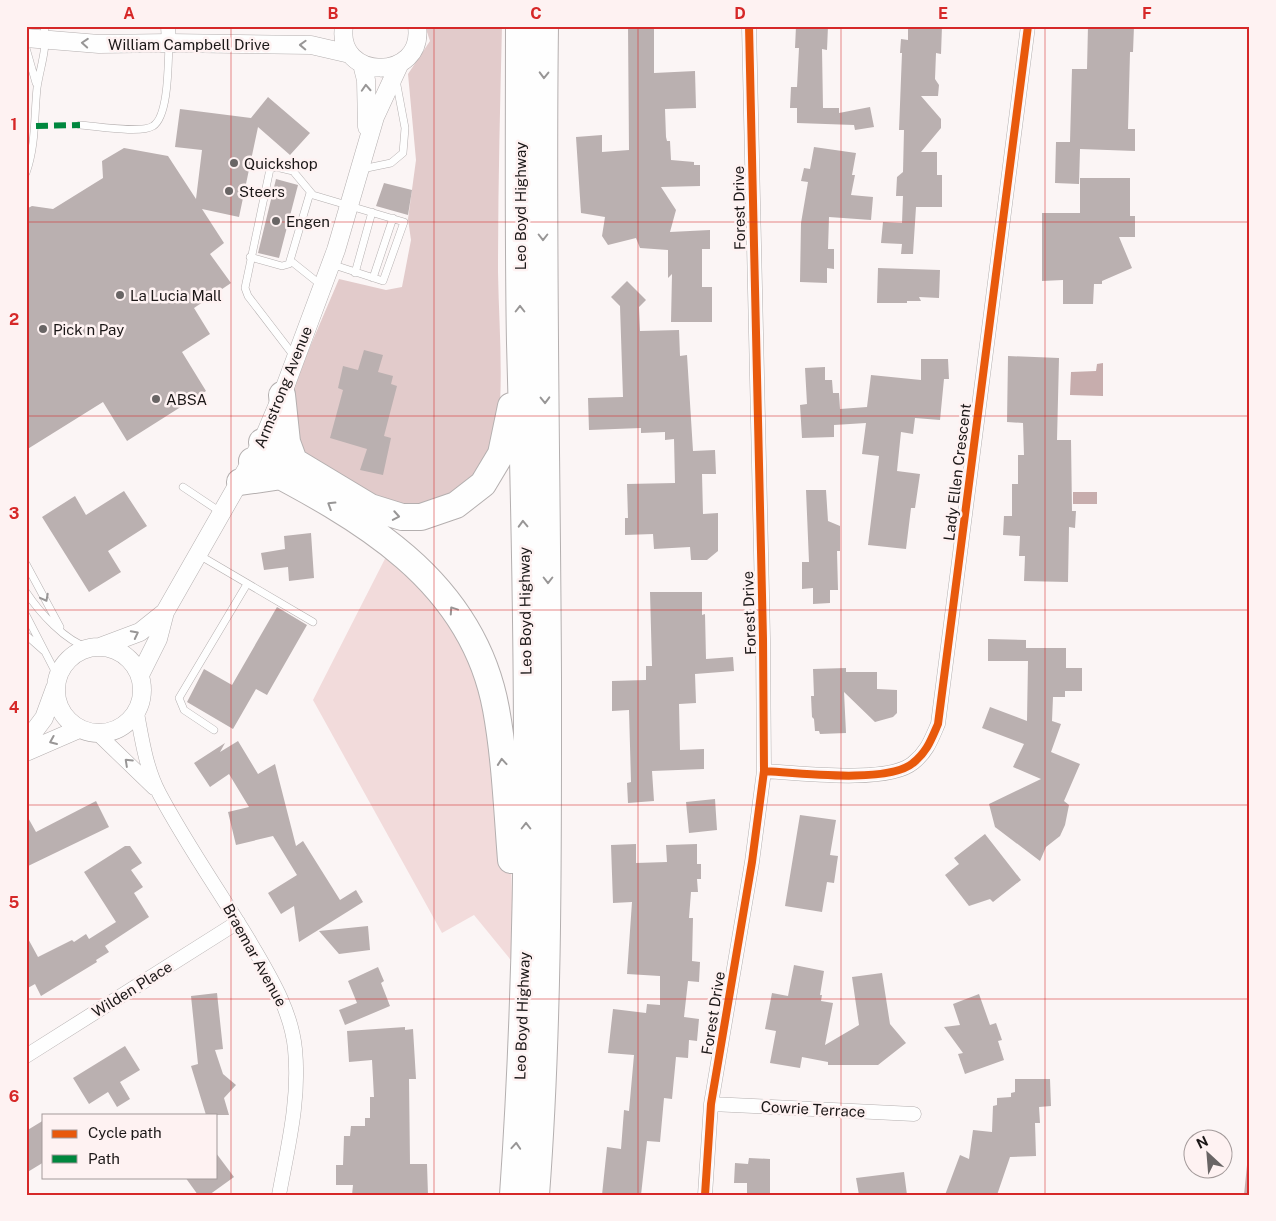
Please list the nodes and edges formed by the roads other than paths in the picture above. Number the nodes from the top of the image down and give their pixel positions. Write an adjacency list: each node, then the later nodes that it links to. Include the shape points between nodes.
1 (344, 26): 11 (street, Armstrong Avenue, via 344,40)
2 (417, 26): 12 (street, Armstrong Avenue, via 415,45)
3 (518, 26): 28 (highway, Leo Boyd Highway, one-way to 3)
4 (545, 26): 63 (highway, Leo Boyd Highway, one-way to 63, via 543,302 548,966)
5 (749, 26): 54 (street, Forest Drive, via 764,639)
6 (1028, 26): 54 (street, Lady Ellen Crescent, via 938,724 927,749 912,764 897,771 835,775)
7 (45, 33): 8 (street, William Campbell Drive, one-way to 7, via 99,44); 9 (street, William Campbell Drive); 13 (lane)
8 (168, 34): 11 (street, William Campbell Drive, one-way to 8, via 311,45); 14 (lane, via 167,85 161,118 154,125 138,128)
9 (26, 38)
10 (26, 48): 13 (lane)
11 (356, 59): 12 (street, William Campbell Drive, via 378,69); 15 (street, Armstrong Avenue, one-way to 11, via 366,80)
12 (397, 68): 15 (street, Armstrong Avenue, via 384,94); 16 (lane, via 405,128 403,153 391,163)
13 (37, 89): 17 (lane, via 36,126)
14 (80, 125)
15 (366, 147): 16 (street, Armstrong Avenue)
16 (359, 169): 19 (street, Armstrong Avenue)
17 (26, 173)
18 (310, 194): 19 (lane); 22 (lane, via 293,171 276,167 268,171); 23 (lane)
19 (349, 204): 20 (lane); 24 (street, Armstrong Avenue)
20 (372, 212): 21 (lane); 25 (lane)
21 (393, 218): 26 (lane); 26 (lane, via 404,222 384,281)
22 (250, 257): 23 (lane, via 282,266); 29 (lane, via 246,292)
23 (291, 261): 27 (lane)
24 (331, 264): 25 (lane); 27 (street, Armstrong Avenue)
25 (355, 273): 26 (lane)
26 (374, 278)
27 (323, 287): 29 (street, Armstrong Avenue)
28 (520, 343): 32 (highway, one-way to 28, via 383,513 421,516 456,505 483,484 501,454 508,429); 57 (highway, Leo Boyd Highway, one-way to 28, via 527,666)
29 (296, 358): 30 (street, Armstrong Avenue)
30 (282, 395): 31 (street, Armstrong Avenue); 32 (highway)
31 (252, 462): 32 (highway); 34 (street, Armstrong Avenue)
32 (288, 469): 57 (highway, one-way to 32, via 512,876 496,708 484,668 467,632 440,591 405,554)
33 (183, 487): 34 (lane)
34 (223, 513): 35 (street, Armstrong Avenue)
35 (199, 555): 37 (lane); 39 (street, Armstrong Avenue)
36 (26, 564): 42 (lane, one-way to 42)
37 (247, 584): 41 (lane); 50 (lane, via 179,698 184,710)
38 (26, 592): 42 (lane)
39 (166, 612): 44 (street, Armstrong Avenue, one-way to 39, via 140,632); 46 (street, Armstrong Avenue, via 158,639)
40 (26, 615): 45 (lane)
41 (313, 622)
42 (63, 632): 44 (lane, via 81,646)
43 (26, 635): 45 (lane)
44 (95, 648): 46 (street, via 113,649 124,655); 47 (street, via 70,659)
45 (48, 654): 47 (lane)
46 (140, 675): 48 (street, via 142,689)
47 (57, 682): 49 (street, via 58,704 66,718); 52 (street, via 44,718)
48 (136, 713): 51 (street, via 124,726); 55 (street, Braemar Avenue, via 146,760)
49 (79, 729): 51 (street); 53 (street, one-way to 53)
50 (214, 730)
51 (98, 734): 55 (street, Braemar Avenue, one-way to 51)
52 (26, 742)
53 (26, 752)
54 (764, 772): 59 (street, Forest Drive)
55 (158, 792): 56 (street, Braemar Avenue)
56 (238, 922): 58 (street, Wilden Place); 61 (street, Braemar Avenue, via 278,992 295,1047 296,1099)
57 (525, 932): 62 (highway, Leo Boyd Highway, one-way to 57, via 524,1009)
58 (26, 1056)
59 (711, 1104): 60 (street, Cowrie Terrace); 64 (street, Forest Drive)
60 (914, 1114)
61 (278, 1195)
62 (513, 1195)
63 (536, 1195)
64 (705, 1195)

